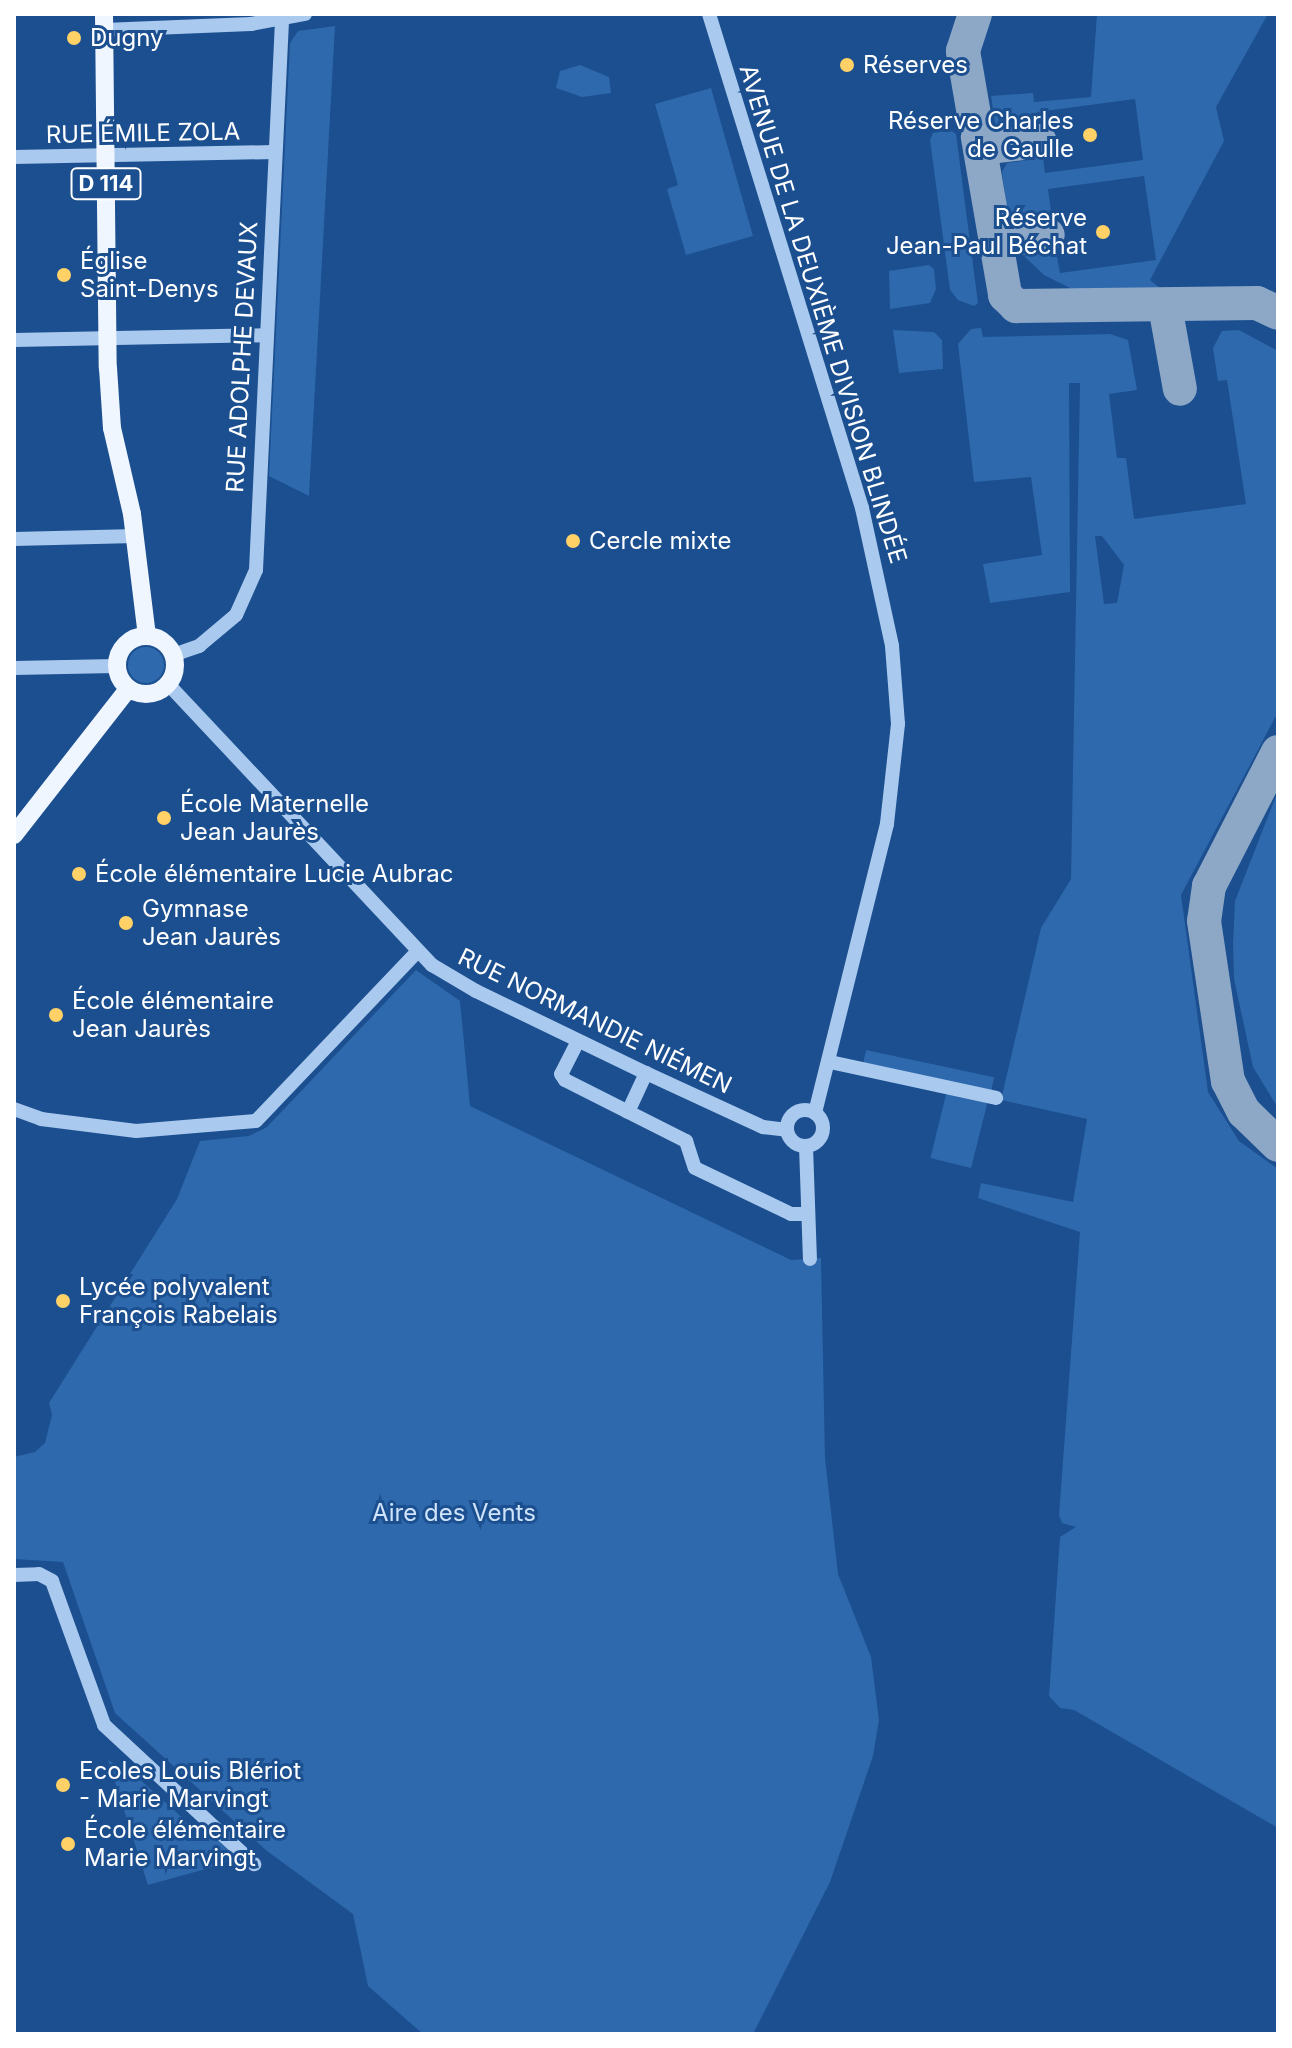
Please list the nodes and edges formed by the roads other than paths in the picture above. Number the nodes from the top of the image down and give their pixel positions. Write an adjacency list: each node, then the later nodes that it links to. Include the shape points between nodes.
1 (305, 14): 3 (street)
2 (709, 14): 22 (street, AVENUE DE LA DEUXIÈME DIVISION BLINDÉE, via 862,508 892,646 898,724 887,824)
3 (282, 20): 4 (street); 5 (street, RUE ADOLPHE DEVAUX)
4 (104, 22): 6 (main road, D 114)
5 (274, 152): 6 (street, RUE ÉMILE ZOLA); 8 (street, RUE ADOLPHE DEVAUX)
6 (105, 155): 7 (street, RUE ÉMILE ZOLA); 10 (main road, D 114)
7 (14, 157)
8 (266, 335): 10 (street); 14 (street, RUE ADOLPHE DEVAUX, via 252,588 236,615 212,637)
9 (14, 340): 10 (street)
10 (110, 348): 11 (main road, D 114, via 118,369 122,415 116,435)
11 (136, 536): 12 (street); 13 (main road, D 114)
12 (14, 539)
13 (147, 636): 14 (main road, via 160,639); 15 (main road, via 123,647)
14 (173, 655): 17 (main road)
15 (116, 666): 16 (street); 18 (main road)
16 (14, 668)
17 (168, 684): 18 (main road, via 151,694); 20 (street, RUE NORMANDIE NIÉMEN)
18 (128, 689): 19 (main road)
19 (14, 835)
20 (416, 953): 21 (street, RUE NORMANDIE NIÉMEN, via 476,991); 25 (street, via 256,1121 136,1131 41,1119)
21 (578, 1041): 23 (street, RUE NORMANDIE NIÉMEN); 26 (street, via 561,1074 565,1080)
22 (830, 1062): 24 (street); 27 (street, AVENUE DE LA DEUXIÈME DIVISION BLINDÉE)
23 (646, 1073): 26 (street); 28 (street, RUE NORMANDIE NIÉMEN, via 763,1127)
24 (996, 1098)
25 (14, 1109)
26 (628, 1112): 30 (street, via 686,1141 695,1168 791,1214)
27 (815, 1113): 28 (street, via 798,1111); 29 (street, via 822,1134)
28 (787, 1130): 29 (street, via 796,1144)
29 (806, 1146): 30 (street)
30 (808, 1214): 31 (street)
31 (810, 1259)
32 (14, 1575): 33 (street, via 39,1574 52,1581 104,1725)
33 (254, 1864)

